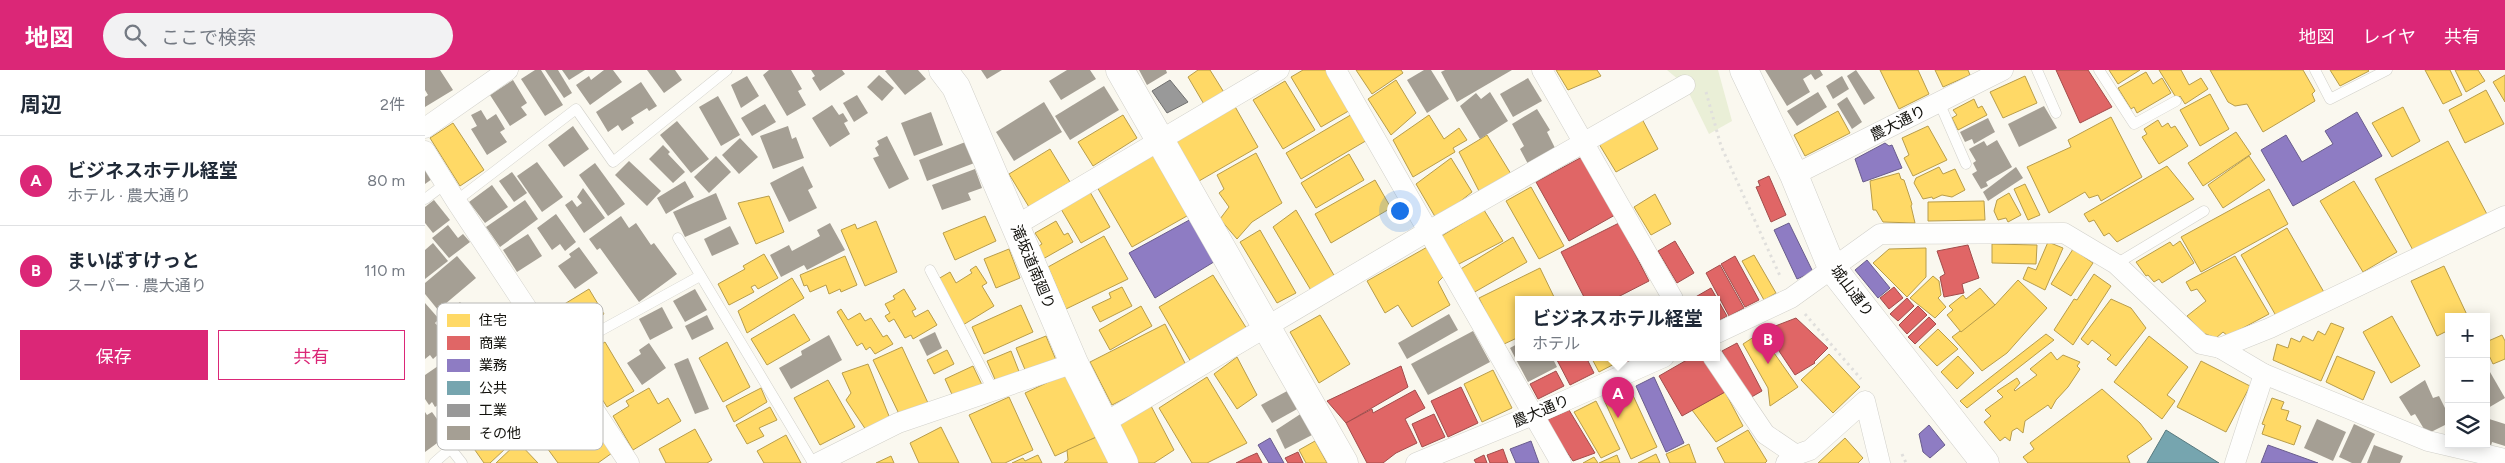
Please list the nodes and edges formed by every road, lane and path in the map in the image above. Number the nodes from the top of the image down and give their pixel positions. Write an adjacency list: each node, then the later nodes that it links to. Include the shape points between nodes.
1 (508, 70): 18 (street)
2 (727, 70): 26 (lane, via 613,162 576,109)
3 (943, 70): 29 (street, 滝坂道南廻り, via 956,87)
4 (1120, 70): 19 (street)
5 (1279, 70): 19 (street)
6 (1336, 70): 30 (street)
7 (1542, 70): 20 (street)
8 (1744, 70): 23 (street, 城山通り)
9 (2003, 70): 16 (street, 農大通り)
10 (2037, 70): 17 (lane)
11 (2099, 70): 15 (lane, via 2134,124)
12 (2315, 70): 13 (lane, via 2330,99)
13 (2387, 70)
14 (1685, 85): 20 (street)
15 (2176, 101)
16 (1939, 102): 22 (lane); 23 (street, 農大通り)
17 (2056, 113)
18 (425, 128)
19 (1159, 139): 29 (street); 38 (street)
20 (1584, 142): 30 (street); 36 (street)
21 (425, 151): 24 (street)
22 (1966, 164)
23 (1793, 176): 33 (street, 城山通り)
24 (445, 184): 25 (lane); 26 (street)
25 (425, 199)
26 (456, 201): 37 (street)
27 (2204, 211): 32 (lane)
28 (2505, 216): 41 (street, via 2270,328)
29 (1015, 226): 44 (street, 滝坂道南廻り)
30 (1430, 230): 38 (street); 47 (street)
31 (678, 238): 35 (lane)
32 (2116, 264): 33 (street, via 2064,234 1880,234); 41 (street, via 2201,344)
33 (1832, 268): 40 (street, via 1791,298); 64 (street, 城山通り)
34 (929, 270): 46 (lane)
35 (700, 276): 39 (lane); 57 (lane)
36 (1671, 296)
37 (523, 303)
38 (1266, 328): 48 (street); 60 (street)
39 (603, 330)
40 (1720, 332)
41 (2220, 348): 45 (street)
42 (1655, 361): 47 (street, 農大通り)
43 (1716, 361): 52 (street, via 1765,434)
44 (1074, 363): 46 (street); 48 (street, 滝坂道南廻り)
45 (2264, 374): 53 (street, via 2428,441); 65 (street)
46 (993, 390): 58 (street, via 898,423)
47 (1533, 415): 61 (street, 農大通り); 62 (street)
48 (1104, 423): 59 (street, 滝坂道南廻り)
49 (603, 424): 56 (street)
50 (450, 450): 54 (lane)
51 (452, 450): 55 (lane)
52 (1791, 459): 63 (street, via 1810,450 1865,401)
53 (2505, 459)
54 (434, 463)
55 (462, 463)
56 (629, 463)
57 (813, 463)
58 (818, 463)
59 (1124, 463)
60 (1344, 463)
61 (1416, 463)
62 (1561, 463)
63 (1880, 463)
64 (1985, 463)
65 (2235, 463)

